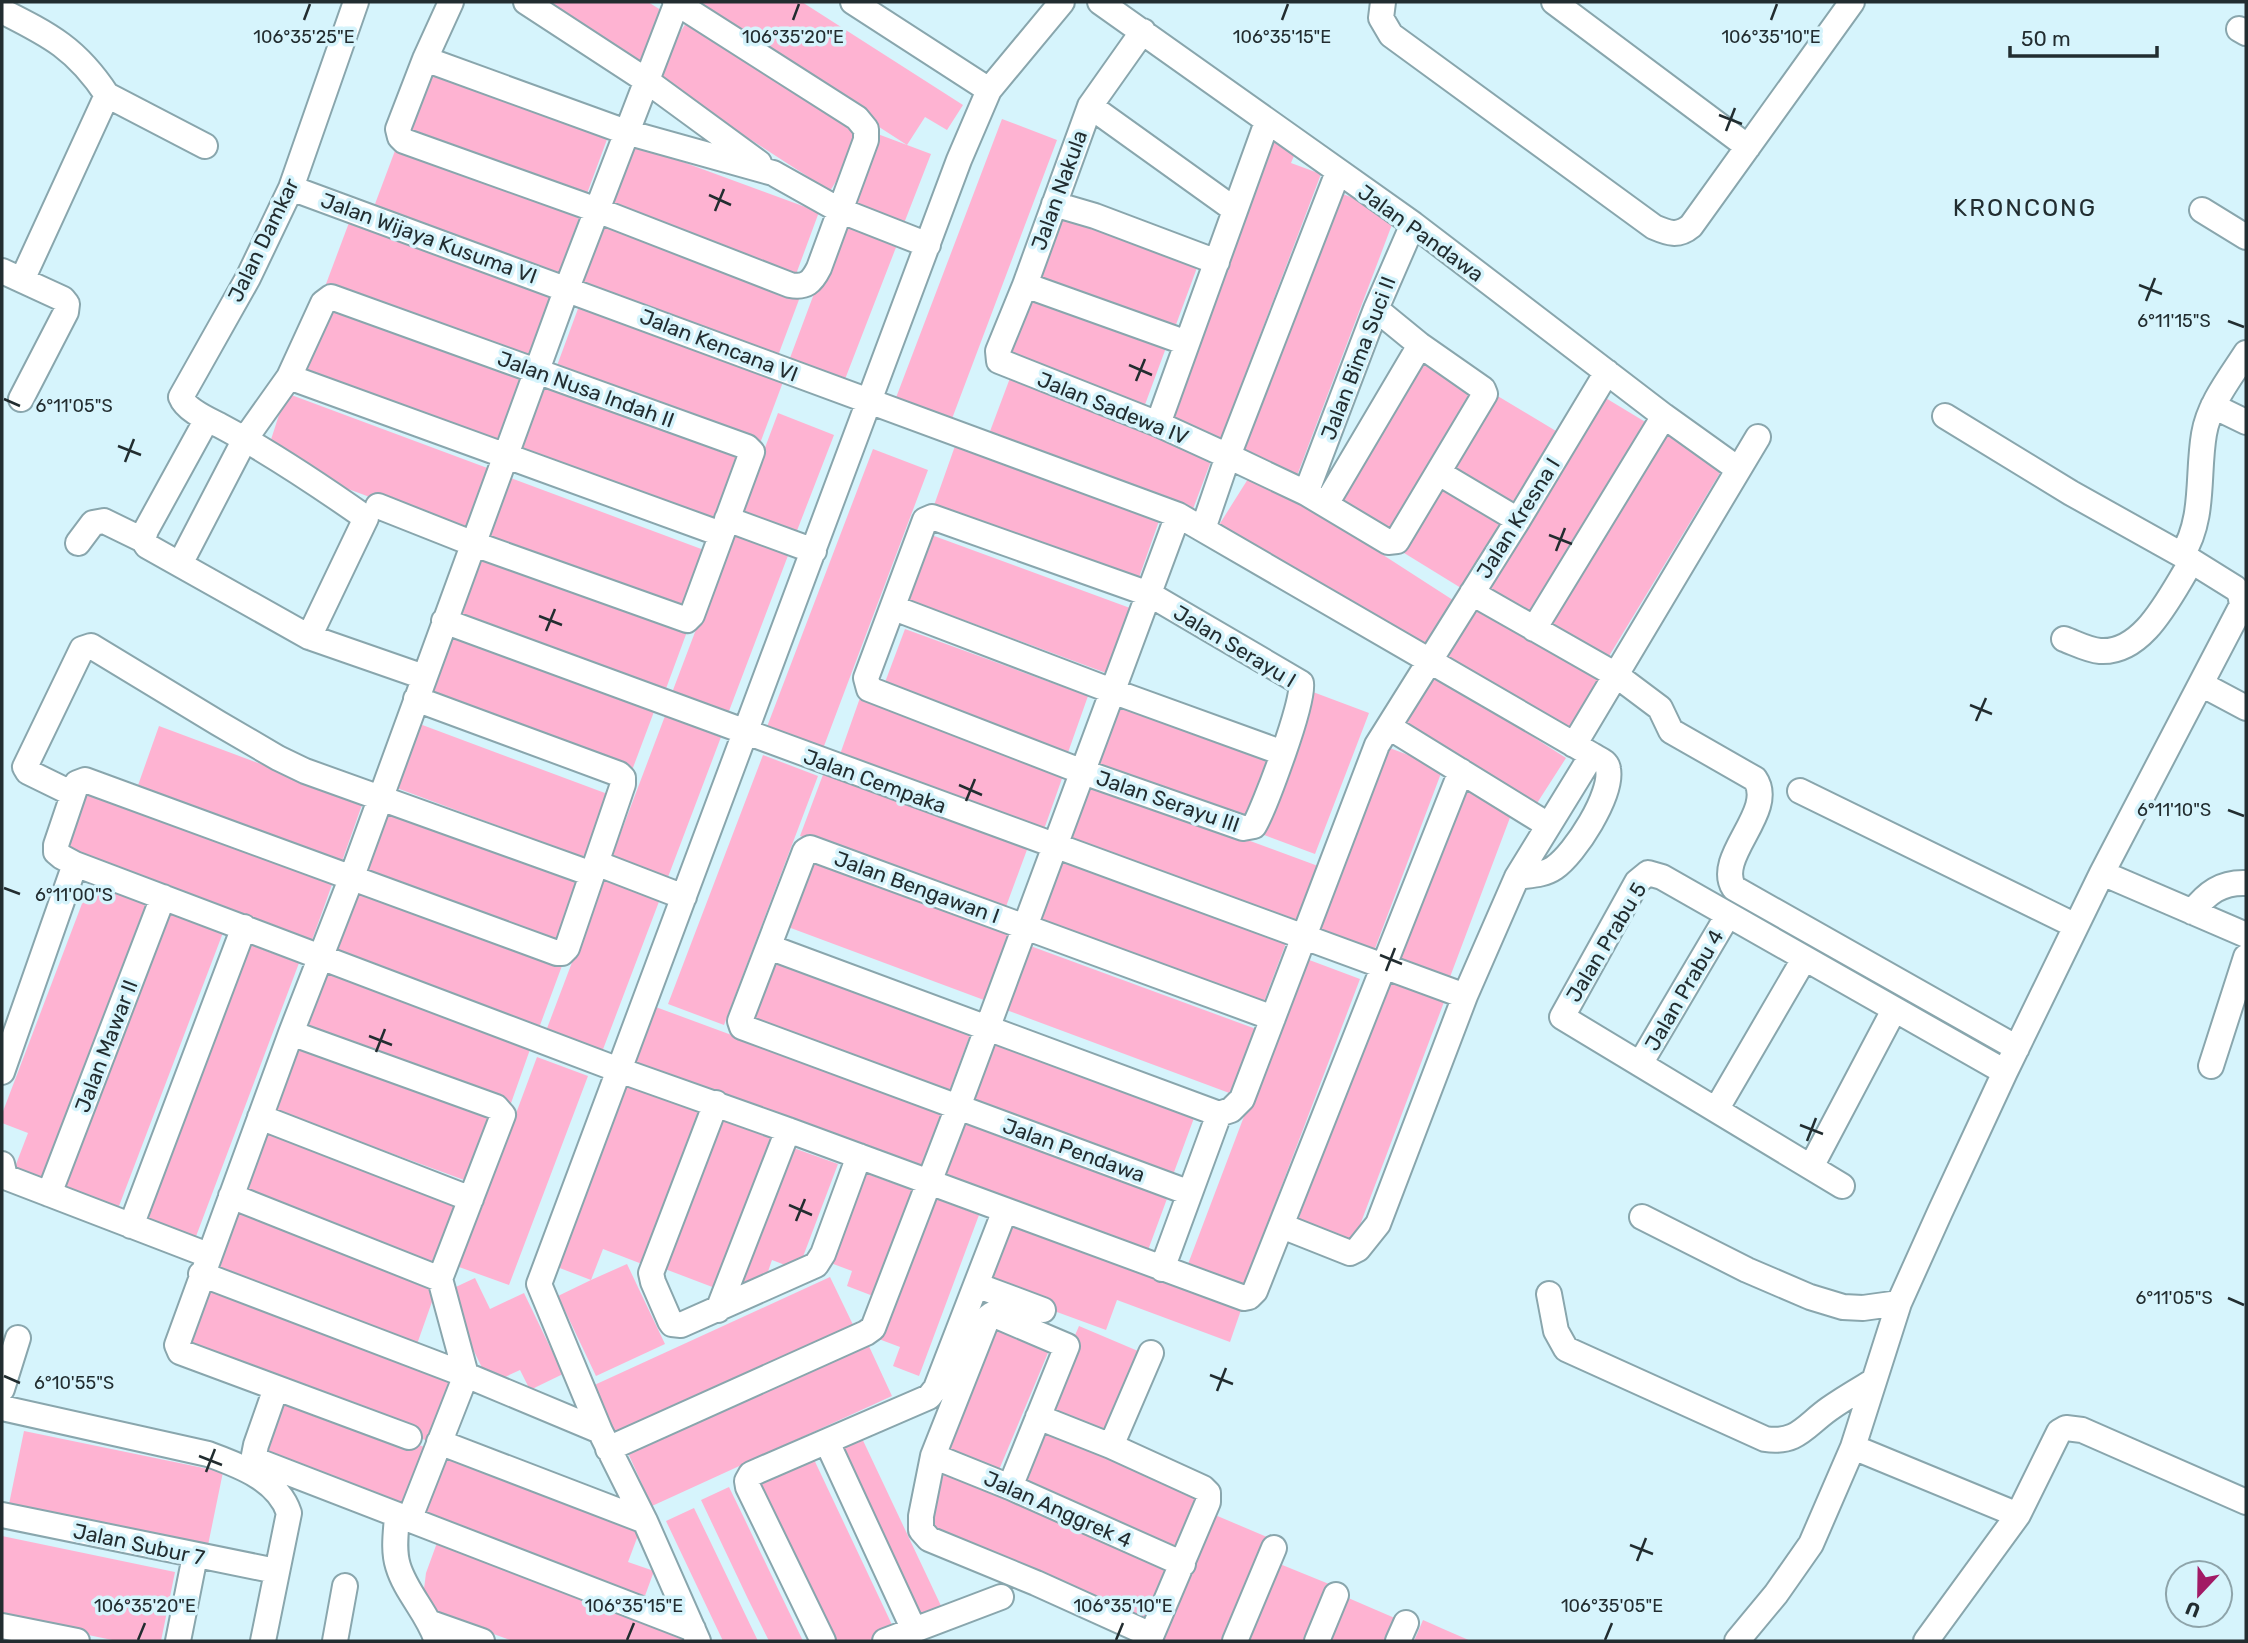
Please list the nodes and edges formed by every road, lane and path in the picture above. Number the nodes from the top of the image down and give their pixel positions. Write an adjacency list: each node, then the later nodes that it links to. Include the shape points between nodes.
1 (356, 2): 24 (street, Jalan Damkar)
2 (451, 2): 13 (street)
3 (526, 2): 14 (street)
4 (676, 2): 14 (street); 27 (street, via 863,122 866,140)
5 (853, 2): 15 (street)
6 (1062, 2): 15 (street)
7 (1100, 2): 12 (street, Jalan Pandawa)
8 (1383, 2): 21 (street, via 1381,18 1391,35 1667,233 1684,232 1691,226)
9 (1554, 2): 21 (street)
10 (1852, 2): 21 (street)
11 (2, 11): 16 (street, via 76,54)
12 (1143, 31): 17 (street, Jalan Nakula); 18 (street, Jalan Pandawa)
13 (425, 59): 19 (street); 26 (street, via 398,129 400,137)
14 (647, 81): 19 (street); 22 (street)
15 (989, 90): 32 (street)
16 (107, 95): 20 (street); 34 (street)
17 (1090, 106): 25 (street, Jalan Nakula); 28 (street)
18 (1267, 122): 23 (street, Jalan Pandawa); 28 (street)
19 (626, 132): 22 (street); 26 (street)
20 (205, 146)
21 (1748, 147)
22 (773, 173): 27 (street)
23 (1338, 173): 30 (street, Jalan Pandawa); 56 (street)
24 (291, 188): 36 (street, Jalan Wijaya Kusuma VI); 50 (street, Jalan Damkar, via 248,278 181,395 183,402)
25 (1054, 204): 33 (street); 35 (street, Jalan Nakula)
26 (597, 210): 27 (street, via 799,287 814,279); 36 (street)
27 (839, 210): 32 (street)
28 (1235, 210): 33 (street)
29 (2202, 210): 31 (street)
30 (1413, 224): 37 (street, Jalan Bima Suci II); 43 (street, Jalan Pandawa)
31 (2246, 237)
32 (928, 245): 46 (street)
33 (1217, 262): 38 (street)
34 (12, 276): 45 (street, via 63,299 67,308)
35 (1025, 285): 38 (street); 41 (street, Jalan Nakula)
36 (567, 288): 42 (street); 46 (street, Jalan Kencana VI)
37 (1376, 309): 39 (street); 59 (street, Jalan Bima Suci II)
38 (1187, 343): 52 (street)
39 (1420, 345): 58 (street, via 1485,394); 59 (street)
40 (2246, 353): 47 (street)
41 (998, 359): 52 (street, Jalan Sadewa IV)
42 (536, 372): 44 (street, Jalan Nusa Indah II, via 335,297 323,303); 55 (street); 63 (street, Jalan Nusa Indah II, via 750,448 752,455)
43 (1607, 372): 48 (street, Jalan Pandawa); 62 (street, Jalan Kresna I)
44 (289, 377): 54 (street); 55 (street)
45 (21, 399)
46 (870, 402): 61 (street, Jalan Kencana VI); 68 (street)
47 (2213, 406): 51 (street); 69 (street, via 2204,434 2198,514)
48 (1664, 416): 57 (street, Jalan Pandawa); 76 (street)
49 (1945, 416): 69 (street)
50 (207, 419): 54 (street, Jalan Damkar); 65 (street)
51 (2246, 422)
52 (1158, 424): 56 (street, Jalan Sadewa IV)
53 (1758, 437): 57 (street)
54 (245, 439): 70 (street); 77 (street, Jalan Damkar, via 366,518)
55 (506, 455): 63 (street); 67 (street)
56 (1228, 456): 59 (street, Jalan Sadewa IV); 64 (street)
57 (1738, 469): 80 (street)
58 (1438, 472): 59 (street, Jalan Sadewa IV, via 1395,542); 62 (street)
59 (1316, 498)
60 (379, 506): 67 (street, Jalan Nusa Indah II)
61 (1178, 515): 64 (street, Jalan Kencana VI); 73 (street)
62 (1518, 520): 71 (street, Jalan Kresna I)
63 (724, 527): 67 (street, Jalan Nusa Indah II, via 691,617 685,620); 68 (street)
64 (1203, 529): 79 (street, Jalan Kencana VI)
65 (143, 540): 66 (street, via 100,521 90,526); 70 (street)
66 (78, 543)
67 (474, 544): 75 (street)
68 (814, 551): 86 (street)
69 (2187, 558): 72 (street); 78 (street, via 2149,628 2135,641 2123,648 2098,651)
70 (180, 564): 77 (street)
71 (1472, 593): 76 (street); 79 (street, Jalan Kresna I)
72 (2243, 593): 81 (street, via 2239,612)
73 (1149, 594): 74 (street, via 929,517); 83 (street); 88 (street, Jalan Serayu I, via 1301,683 1302,694)
74 (894, 608): 83 (street); 90 (street, Jalan Serayu III, via 866,678 869,689)
75 (444, 621): 82 (street); 86 (street, Jalan Cempaka)
76 (1534, 629): 80 (street)
77 (309, 637): 82 (street)
78 (2064, 639)
79 (1428, 662): 85 (street, Jalan Kresna I); 87 (street, Jalan Kencana VI)
80 (1616, 675): 87 (street); 122 (street, via 1660,708 1671,731 1758,783 1759,804 1732,864 1734,888)
81 (2201, 684): 84 (street); 99 (street)
82 (420, 688): 93 (street); 98 (street, via 621,776 623,784)
83 (1112, 691): 88 (street); 90 (street)
84 (2246, 708)
85 (1389, 727): 89 (street); 111 (street, Jalan Kresna I, via 1377,745)
86 (745, 733): 96 (street, Jalan Cempaka); 104 (street)
87 (1583, 750): 94 (street); 100 (street, via 1608,765 1600,808 1566,858 1553,869)
88 (1283, 753): 95 (street, Jalan Serayu I)
89 (1461, 771): 94 (street); 115 (street)
90 (1083, 772): 95 (street, Jalan Serayu III, via 1243,828); 96 (street)
91 (1800, 791): 107 (street)
92 (73, 794): 93 (street, via 28,772 25,766 82,649 89,646 278,758); 97 (street, via 56,845 59,856); 101 (street, via 78,782 85,780)
93 (380, 798): 98 (street); 101 (street)
94 (1548, 825): 100 (street)
95 (1254, 826)
96 (1054, 847): 109 (street); 111 (street, Jalan Cempaka)
97 (75, 864): 103 (street); 126 (street)
98 (594, 868): 101 (street, via 567,948 560,954); 104 (street)
99 (2102, 873): 105 (street); 107 (street)
100 (1517, 877): 117 (street)
101 (352, 879): 113 (street)
102 (2246, 883): 105 (street, via 2217,887)
103 (163, 897): 108 (street); 140 (street, Jalan Mawar II)
104 (684, 897): 125 (street)
105 (2192, 912): 110 (street)
106 (1728, 915): 114 (street); 123 (street, Jalan Prabu 4); 123 (street, Jalan Prabu 5, via 1654,874 1637,882 1562,1017)
107 (2076, 926): 122 (street)
108 (244, 927): 113 (street); 145 (street)
109 (1025, 927): 112 (street, Jalan Bengawan I, via 810,848); 119 (street, Jalan Bengawan I); 120 (street)
110 (2246, 935)
111 (1302, 937): 115 (street, Jalan Cempaka); 119 (street, Jalan Kresna I)
112 (769, 947): 120 (street); 129 (street, Jalan Pendawa, via 740,1021 742,1027)
113 (322, 955): 121 (street); 125 (street)
114 (1804, 959): 118 (street); 130 (street)
115 (1385, 968): 117 (street, Jalan Cempaka); 146 (street)
116 (2244, 971): 124 (street)
117 (1465, 996): 146 (street, via 1378,1224 1350,1253)
118 (1894, 1010): 127 (street); 136 (street)
119 (1273, 1018): 131 (street, Jalan Kresna I, via 1242,1099)
120 (987, 1028): 129 (street); 131 (street)
121 (291, 1033): 132 (street); 142 (street, via 502,1111)
122 (2017, 1048): 127 (street)
123 (1640, 1064): 130 (street)
124 (2211, 1066)
125 (619, 1070): 128 (street); 164 (street, via 540,1284)
126 (2, 1072)
127 (2005, 1072): 152 (street)
128 (716, 1103): 133 (street); 153 (street, via 651,1273 672,1324 681,1325)
129 (958, 1107): 137 (street); 139 (street, Jalan Pendawa)
130 (1716, 1110): 136 (street)
131 (1219, 1114): 139 (street)
132 (260, 1117): 141 (street); 142 (street)
133 (789, 1130): 134 (street); 153 (street)
134 (859, 1156): 137 (street); 153 (street, via 819,1262)
135 (2, 1164): 140 (street, via 5,1177)
136 (1811, 1167): 138 (street)
137 (929, 1183): 143 (street); 164 (street, via 873,1328)
138 (1842, 1186)
139 (1190, 1193): 148 (street)
140 (49, 1194): 145 (street)
141 (231, 1196): 147 (street); 149 (street)
142 (471, 1199): 149 (street)
143 (1004, 1210): 148 (street); 150 (street)
144 (1643, 1217): 152 (street, via 1810,1297 1843,1307)
145 (131, 1226): 147 (street)
146 (1282, 1226): 148 (street, via 1249,1297 1239,1298)
147 (205, 1265): 157 (street); 159 (street, via 178,1350)
148 (1162, 1269)
149 (440, 1279): 157 (street)
150 (976, 1285): 154 (street); 165 (street, via 929,1397)
151 (1549, 1294): 158 (street, via 1556,1331 1566,1349 1765,1439 1796,1436)
152 (1899, 1303): 158 (street)
153 (718, 1310)
154 (1043, 1310)
155 (18, 1338): 160 (street)
156 (1151, 1353): 167 (street)
157 (466, 1375): 164 (street); 166 (street)
158 (1872, 1382): 168 (street)
159 (276, 1388): 163 (street); 174 (street, via 256,1446 256,1460)
160 (2, 1389)
161 (2, 1408): 179 (street, via 208,1454 253,1474 281,1494 289,1513)
162 (1038, 1417): 167 (street); 169 (street, via 1067,1346 990,1315); 170 (street)
163 (408, 1437)
164 (604, 1440): 175 (street)
165 (827, 1442): 184 (street); 193 (street, via 751,1474 747,1481)
166 (439, 1443): 174 (street); 175 (street)
167 (1111, 1446): 178 (street, via 1209,1493)
168 (1853, 1447): 173 (street); 197 (street, via 1811,1544)
169 (933, 1456): 170 (street, Jalan Anggrek 4); 187 (street, via 920,1523 923,1534)
170 (1010, 1487): 178 (street, Jalan Anggrek 4)
171 (2246, 1502): 173 (street, via 2082,1430 2066,1428 2059,1432)
172 (2, 1515): 177 (street, Jalan Subur 7)
173 (2018, 1515): 198 (street)
174 (403, 1518): 185 (street, via 395,1542 400,1570); 186 (street)
175 (645, 1521): 186 (street)
176 (1274, 1548): 195 (street)
177 (195, 1556): 179 (street, Jalan Subur 7); 189 (street)
178 (1183, 1564): 187 (street)
179 (276, 1571): 190 (street)
180 (345, 1586): 191 (street)
181 (1336, 1595): 196 (street)
182 (1001, 1597): 184 (street)
183 (2, 1626): 188 (street)
184 (914, 1630): 194 (street)
185 (434, 1632): 192 (street)
186 (695, 1635)
187 (1150, 1638)
188 (77, 1641)
189 (178, 1641)
190 (263, 1641)
191 (335, 1641)
192 (482, 1641)
193 (823, 1641)
194 (886, 1641)
195 (1235, 1641)
196 (1317, 1641)
197 (1737, 1641)
198 (1926, 1641)

